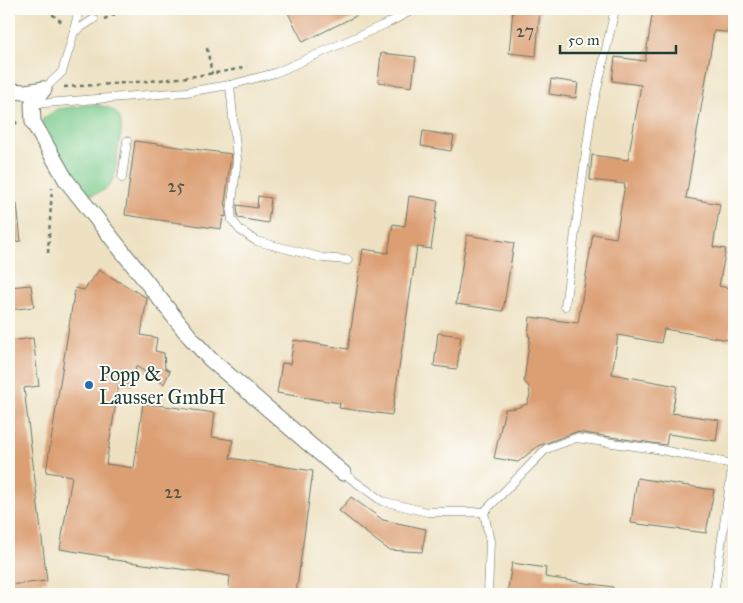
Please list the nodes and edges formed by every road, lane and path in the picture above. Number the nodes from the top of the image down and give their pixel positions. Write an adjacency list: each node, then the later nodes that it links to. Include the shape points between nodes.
1 (12, 9): 7 (path)
2 (46, 9): 9 (path)
3 (79, 9): 9 (lane)
4 (126, 9): 8 (path, via 99,21)
5 (414, 9): 13 (lane, via 274,73)
6 (615, 9): 25 (lane, via 591,116)
7 (9, 11)
8 (94, 19): 9 (lane)
9 (74, 32): 15 (lane, via 62,72)
10 (207, 48): 12 (path)
11 (255, 65): 12 (path)
12 (212, 74): 14 (path)
13 (230, 85): 17 (lane, via 186,92); 24 (lane, via 237,159 232,220 256,241 323,258)
14 (79, 86)
15 (44, 89): 16 (street); 17 (street)
16 (9, 91)
17 (32, 104): 28 (street, via 33,122 66,180 190,337 210,359)
18 (9, 115): 19 (path)
19 (21, 130)
20 (127, 141): 21 (lane)
21 (122, 178)
22 (52, 186): 23 (path)
23 (48, 254)
24 (348, 260)
25 (565, 306)
26 (734, 455): 27 (lane)
27 (733, 464): 29 (lane, via 576,438 546,449); 31 (lane)
28 (343, 473): 29 (lane, via 382,501 427,512)
29 (484, 512): 30 (lane, via 490,542)
30 (488, 594)
31 (714, 594)

